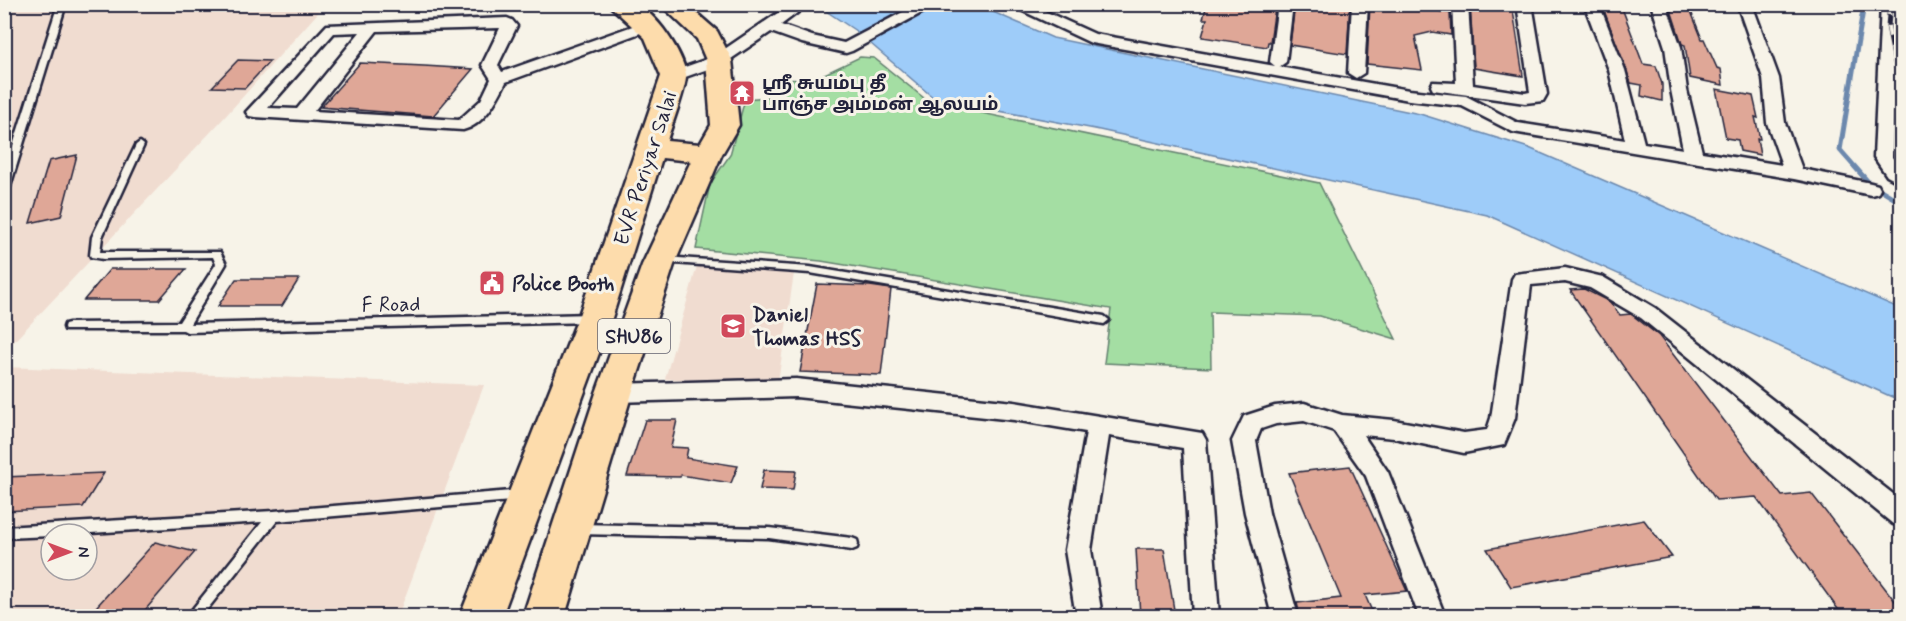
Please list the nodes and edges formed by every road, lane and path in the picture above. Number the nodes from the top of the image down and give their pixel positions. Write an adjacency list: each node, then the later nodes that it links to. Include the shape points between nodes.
1 (62, 4): 33 (lane)
2 (619, 4): 14 (main road, EVR Periyar Salai / SHU86)
3 (802, 4): 15 (street)
4 (931, 4): 15 (street, via 841,49)
5 (1015, 4): 17 (street)
6 (1286, 4): 19 (street)
7 (1360, 4): 20 (street)
8 (1460, 4): 23 (street)
9 (1524, 4): 23 (street, via 1537,97)
10 (1591, 4): 27 (street, via 1617,70)
11 (1658, 4): 29 (street, via 1673,47)
12 (1743, 4): 30 (street, via 1771,78 1776,123)
13 (1889, 4): 31 (street, via 1883,157)
14 (660, 15): 18 (main road, EVR Periyar Salai / SHU86, via 708,36); 21 (main road, EVR Periyar Salai / SHU86, via 662,43); 22 (street)
15 (769, 26): 18 (street)
16 (372, 27): 22 (street, via 507,23 490,65); 24 (street); 24 (street, via 329,29 255,112)
17 (1091, 38): 19 (street); 27 (street, via 1409,95 1466,101 1513,127)
18 (719, 60): 21 (street); 28 (main road, EVR Periyar Salai / SHU86, via 725,125)
19 (1278, 62): 20 (street)
20 (1356, 73): 23 (street)
21 (674, 76): 26 (main road, EVR Periyar Salai / SHU86)
22 (499, 79): 24 (street, via 488,102 463,125)
23 (1465, 89)
24 (302, 116)
25 (140, 145): 38 (lane, via 97,237 95,255 216,254 221,264 184,322)
26 (651, 148): 28 (main road); 35 (main road, EVR Periyar Salai / SHU86)
27 (1636, 148): 29 (street)
28 (708, 154): 34 (main road, EVR Periyar Salai / SHU86)
29 (1694, 157): 30 (street)
30 (1794, 173): 32 (street)
31 (1902, 178)
32 (1871, 189)
33 (4, 190)
34 (661, 260): 36 (lane, via 810,270); 39 (main road, EVR Periyar Salai / SHU86)
35 (595, 318): 38 (lane, F Road); 42 (main road, EVR Periyar Salai / SHU86)
36 (1104, 320)
37 (69, 327): 38 (lane, F Road)
38 (186, 327)
39 (614, 393): 40 (street, via 796,388); 45 (main road, EVR Periyar Salai / SHU86)
40 (1099, 424): 51 (street, via 1078,550); 52 (street, via 1194,440)
41 (1342, 424): 44 (street, via 1394,429 1464,443 1496,438 1503,418 1522,279 1565,275 1596,282 1648,313); 53 (street, via 1304,412 1275,415 1252,423 1244,441 1257,513); 54 (street, via 1376,472)
42 (528, 495): 43 (lane); 49 (main road, EVR Periyar Salai / SHU86)
43 (274, 516): 46 (lane); 48 (lane)
44 (1902, 516)
45 (571, 529): 47 (lane, via 769,533); 50 (main road, EVR Periyar Salai / SHU86)
46 (4, 533)
47 (852, 544)
48 (194, 616)
49 (481, 616)
50 (544, 616)
51 (1089, 616)
52 (1206, 616)
53 (1285, 616)
54 (1432, 616)

